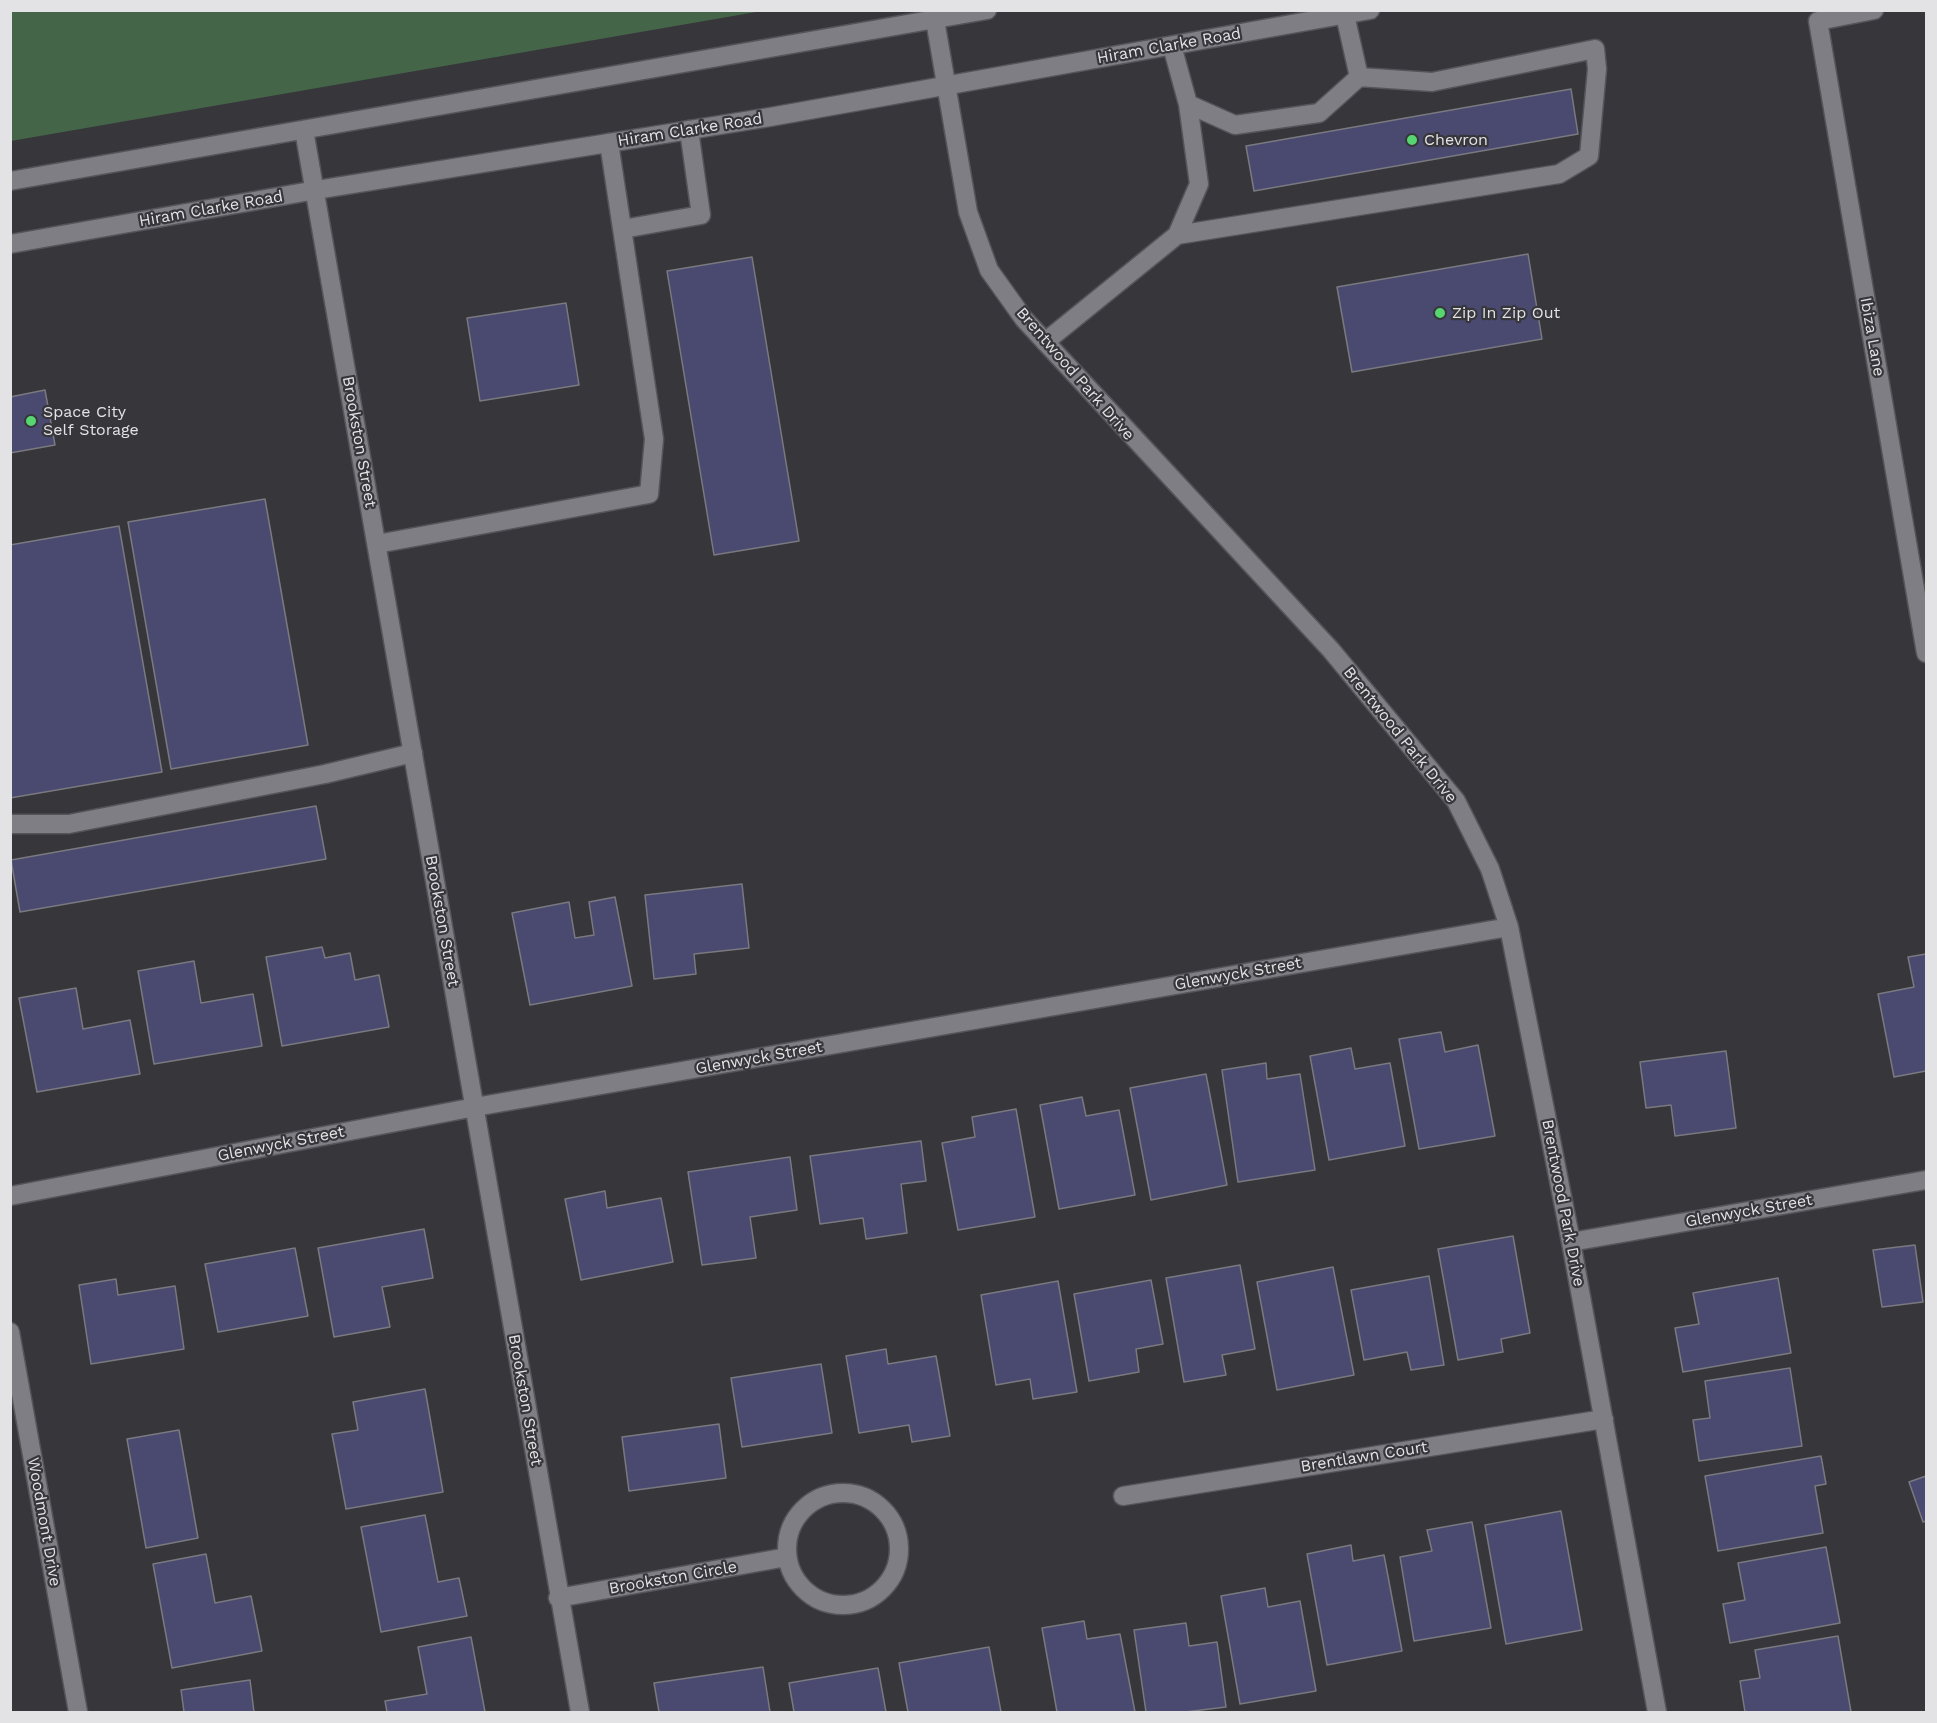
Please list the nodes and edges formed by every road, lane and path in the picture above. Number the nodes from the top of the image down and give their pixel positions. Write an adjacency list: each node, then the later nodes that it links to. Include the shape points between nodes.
1 (987, 10): 5 (street)
2 (1370, 10): 4 (street, Hiram Clarke Road)
3 (1874, 10): 20 (street, Ibiza Lane, via 1818,21)
4 (1345, 15): 6 (street, Hiram Clarke Road); 7 (street)
5 (935, 20): 8 (street, Brentwood Park Drive); 10 (street)
6 (1172, 46): 8 (street, Hiram Clarke Road); 9 (street)
7 (1359, 77): 9 (street, via 1319,113 1235,125); 16 (street, via 1432,82 1595,49 1597,69 1589,156 1559,174)
8 (948, 86): 11 (street, Hiram Clarke Road); 18 (street, Brentwood Park Drive, via 968,212 989,270 1023,319)
9 (1188, 104): 16 (street, via 1199,184)
10 (304, 130): 13 (street); 14 (street, Brookston Street)
11 (689, 130): 12 (street, Hiram Clarke Road); 15 (street, via 701,215)
12 (609, 143): 14 (street, Hiram Clarke Road); 15 (street)
13 (10, 182)
14 (316, 190): 17 (street, Hiram Clarke Road); 19 (street, Brookston Street)
15 (623, 229): 19 (street, via 654,440 649,494)
16 (1177, 235): 18 (street)
17 (10, 244)
18 (1045, 342): 23 (street, Brentwood Park Drive, via 1331,650 1456,801 1490,869)
19 (377, 544): 21 (street, Brookston Street)
20 (1926, 653)
21 (413, 753): 22 (street, via 69,824); 24 (street, Brookston Street)
22 (10, 824)
23 (1509, 927): 24 (street, Glenwyck Street); 27 (street, Brentwood Park Drive)
24 (475, 1107): 26 (street, Glenwyck Street); 32 (street, Brookston Street)
25 (1926, 1180): 27 (street, Glenwyck Street)
26 (10, 1196)
27 (1570, 1242): 29 (street, Brentwood Park Drive)
28 (10, 1332): 33 (street, Woodmont Drive)
29 (1604, 1419): 30 (street, Brentlawn Court); 35 (street, Brentwood Park Drive)
30 (1123, 1496)
31 (787, 1557): 31 (street, via 793,1575 821,1601 859,1603 876,1594 889,1580 898,1544 885,1511 871,1500 836,1493 804,1508 788,1539); 32 (street, Brookston Circle)
32 (558, 1598): 34 (street, Brookston Street)
33 (78, 1713)
34 (580, 1713)
35 (1657, 1713)

